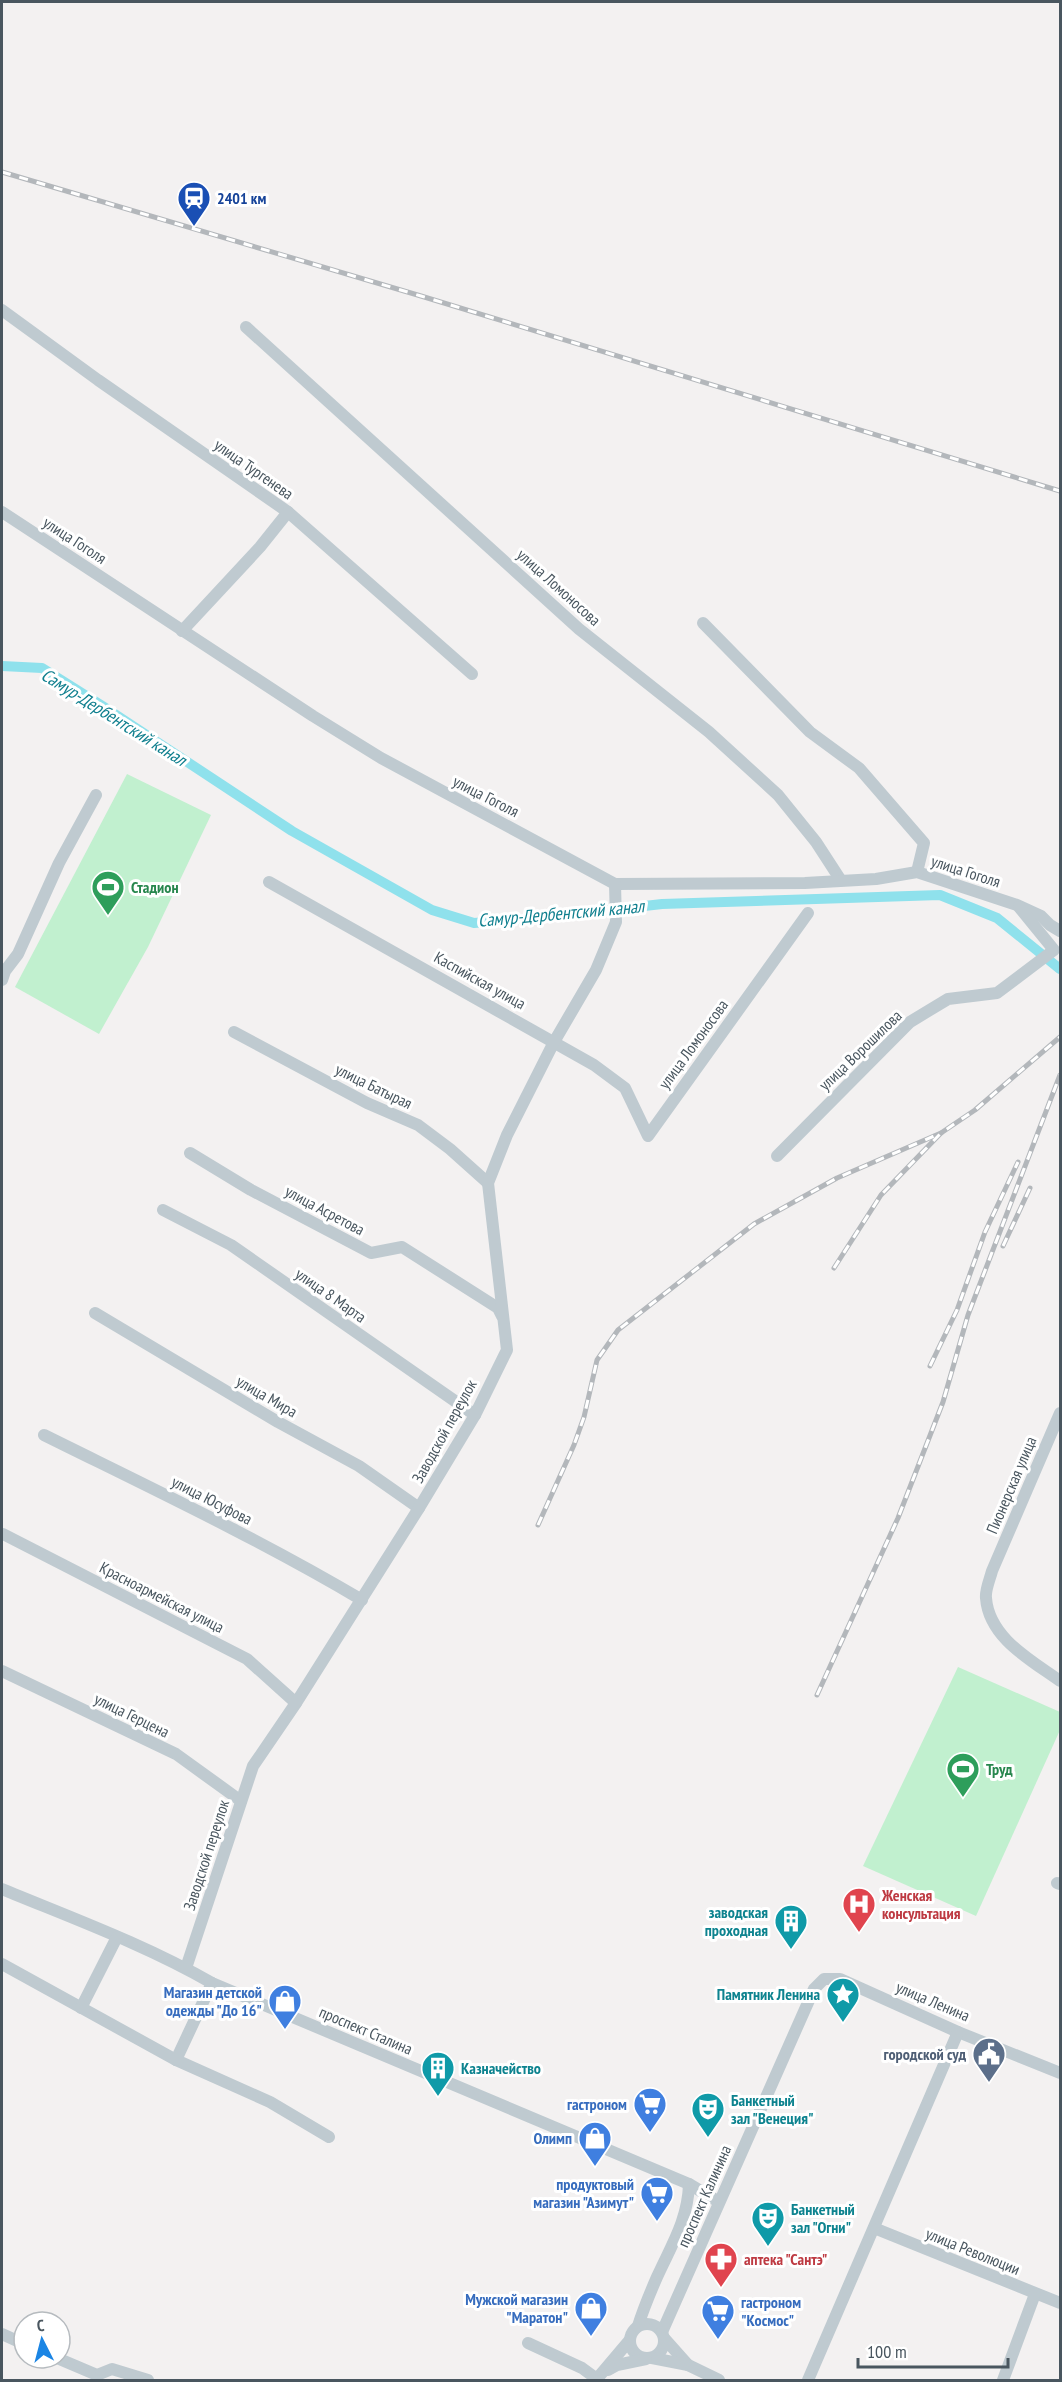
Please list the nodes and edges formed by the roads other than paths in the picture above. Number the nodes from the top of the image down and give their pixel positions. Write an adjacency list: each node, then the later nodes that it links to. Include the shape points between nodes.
1 (2, 310): 3 (street, улица Тургенева)
2 (246, 327): 10 (street, улица Ломоносова, via 579,629 709,732 760,779 816,842)
3 (288, 512): 6 (street); 7 (street, улица Тургенева)
4 (2, 513): 6 (street, улица Гоголя)
5 (703, 623): 9 (street, via 810,732 859,768 895,807 924,843)
6 (182, 631): 12 (street, улица Гоголя, via 381,758)
7 (472, 674)
8 (96, 795): 16 (street)
9 (917, 872): 10 (street, улица Гоголя, via 876,879); 13 (street, улица Гоголя)
10 (840, 879): 12 (street, улица Гоголя)
11 (269, 882): 18 (street, Каспийская улица)
12 (616, 889): 18 (street, Заводской переулок, via 618,915 596,970)
13 (1017, 904): 15 (street, улица Гоголя); 21 (street, улица Ворошилова, via 1054,950 997,993 948,999 910,1022)
14 (808, 913): 19 (street, улица Ломоносова)
15 (1060, 931)
16 (2, 980)
17 (234, 1032): 22 (street, улица Батырая, via 418,1125)
18 (554, 1042): 19 (street, Каспийская улица, via 624,1088); 22 (street, Заводской переулок, via 507,1135)
19 (648, 1136)
20 (190, 1153): 25 (street, улица Асретова, via 371,1253 402,1247 498,1308)
21 (777, 1156)
22 (488, 1183): 25 (street, Заводской переулок)
23 (163, 1210): 27 (street, улица 8 Марта, via 231,1245)
24 (95, 1313): 29 (street, улица Мира, via 359,1466)
25 (504, 1318): 27 (street, Заводской переулок, via 507,1350)
26 (1060, 1413): 33 (street, Пионерская улица, via 992,1571 985,1596 990,1619 1017,1651)
27 (475, 1415): 29 (street, Заводской переулок)
28 (44, 1435): 31 (street, улица Юсуфова, via 216,1520)
29 (419, 1508): 31 (street, Заводской переулок)
30 (3, 1534): 34 (street, Красноармейская улица, via 247,1659)
31 (362, 1600): 34 (street, Заводской переулок)
32 (2, 1671): 35 (street, улица Герцена, via 176,1754)
33 (1060, 1681)
34 (296, 1703): 35 (street, Заводской переулок, via 253,1766)
35 (241, 1801): 39 (street, Заводской переулок)
36 (2, 1889): 37 (street, проспект Сталина)
37 (117, 1937): 39 (street, проспект Сталина); 42 (street)
38 (2, 1964): 42 (street)
39 (186, 1968): 41 (street, проспект Сталина)
40 (824, 1979): 43 (street, улица Ленина, via 840,1979); 48 (street, проспект Калинина, via 814,1989)
41 (212, 1983): 44 (street); 47 (street, проспект Сталина)
42 (81, 2008): 44 (street)
43 (958, 2032): 45 (street, улица Ленина); 49 (street)
44 (176, 2060): 46 (street, via 270,2102)
45 (1060, 2073)
46 (328, 2137)
47 (689, 2184): 48 (street, проспект Сталина); 52 (street, проспект Калинина, via 689,2203 682,2225)
48 (718, 2202): 53 (street, проспект Калинина)
49 (874, 2228): 50 (street, улица Революции); 63 (street)
50 (1035, 2294): 51 (street, улица Революции); 64 (street)
51 (1060, 2303)
52 (638, 2326): 53 (street, via 653,2325); 54 (street)
53 (663, 2335): 56 (street, via 662,2351); 57 (street)
54 (629, 2341): 56 (street, via 637,2356); 59 (street)
55 (528, 2343): 59 (street)
56 (651, 2358): 57 (street); 59 (street, via 617,2365)
57 (688, 2365): 62 (street)
58 (72, 2366): 60 (street)
59 (599, 2377)
60 (94, 2378): 61 (street, via 112,2369)
61 (148, 2380)
62 (719, 2380)
63 (808, 2380)
64 (1004, 2380)

